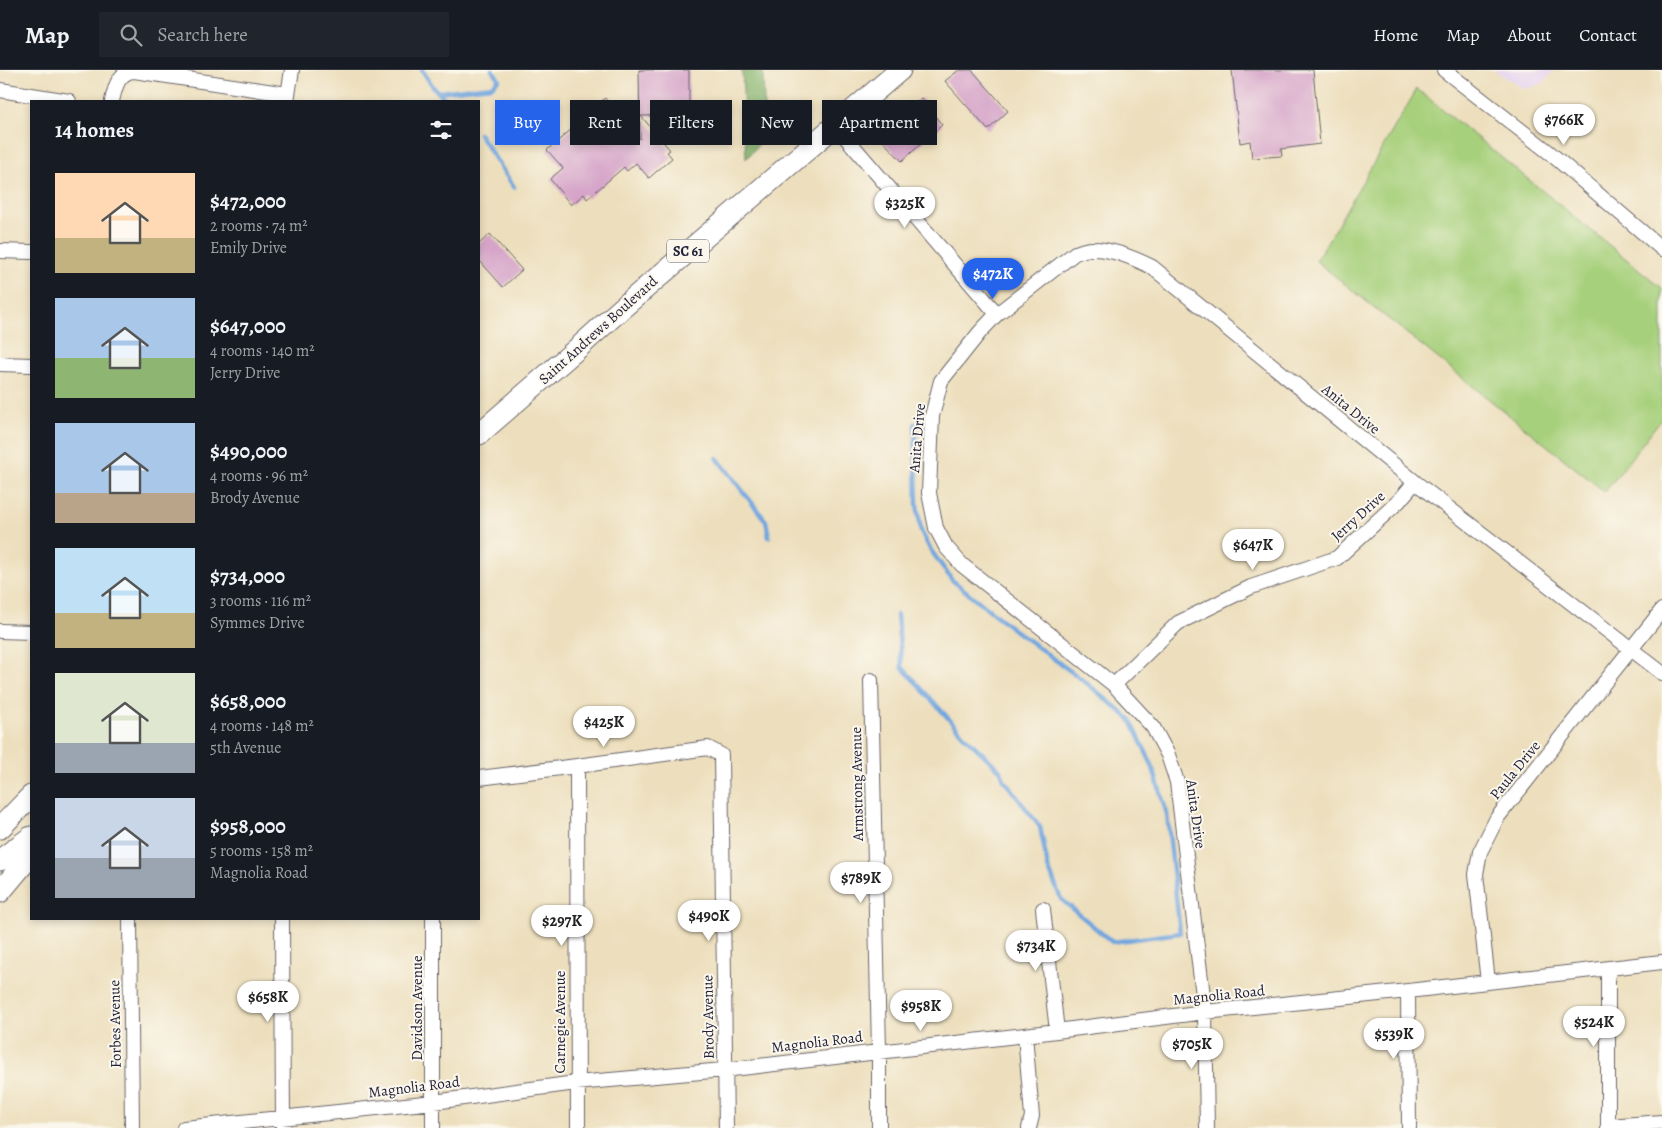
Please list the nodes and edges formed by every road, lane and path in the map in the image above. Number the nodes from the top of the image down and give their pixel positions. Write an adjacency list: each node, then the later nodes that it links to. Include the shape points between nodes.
1 (292, 70): 5 (street)
2 (900, 70): 8 (main road, Saint Andrews Boulevard / SC 61)
3 (1444, 70): 11 (street, via 1550,153)
4 (0, 90): 6 (street)
5 (287, 98): 7 (street, via 127,71 116,85)
6 (63, 100)
7 (112, 100)
8 (866, 100)
9 (822, 138): 17 (main road, Saint Andrews Boulevard / SC 61)
10 (852, 145): 14 (street)
11 (1662, 248)
12 (0, 251): 13 (street)
13 (30, 252)
14 (997, 314): 18 (street, Anita Drive, via 1075,253 1089,249 1104,250 1134,258 1152,267); 25 (street, Anita Drive, via 941,381 932,416 929,493 936,528 946,547 962,565)
15 (0, 364): 16 (street)
16 (30, 365)
17 (480, 433)
18 (1414, 482): 22 (street, Anita Drive); 25 (street, Jerry Drive, via 1399,502 1336,558 1251,587 1178,623)
19 (1662, 610): 22 (street, Paula Drive)
20 (0, 631): 21 (street)
21 (30, 632)
22 (1631, 649): 23 (street, Anita Drive); 42 (street, Paula Drive, via 1497,818 1480,852 1476,874)
23 (1662, 673)
24 (871, 680): 47 (street, Armstrong Avenue)
25 (1114, 685): 44 (street, Anita Drive, via 1153,727 1168,755 1177,782)
26 (578, 766): 27 (street); 48 (street, Brody Avenue, via 708,748 721,755); 49 (street, Carnegie Avenue)
27 (480, 778)
28 (30, 788): 30 (main road)
29 (30, 797): 31 (main road)
30 (0, 806)
31 (0, 828)
32 (30, 838): 34 (main road)
33 (30, 857): 35 (main road)
34 (0, 860)
35 (0, 892)
36 (1043, 909): 45 (street)
37 (130, 920): 54 (street, Forbes Avenue)
38 (282, 920): 52 (street)
39 (433, 920): 50 (street, Davidson Avenue)
40 (1662, 962): 41 (street, Magnolia Road)
41 (1608, 968): 42 (street, Magnolia Road); 53 (street)
42 (1488, 982): 43 (street, Magnolia Road)
43 (1408, 992): 44 (street, Magnolia Road); 62 (street)
44 (1205, 1012): 45 (street, Magnolia Road); 61 (street, Anita Drive)
45 (1057, 1031): 46 (street, Magnolia Road)
46 (1025, 1035): 47 (street, Magnolia Road); 60 (street, via 1032,1116)
47 (879, 1051): 48 (street, Magnolia Road); 59 (street, Armstrong Avenue)
48 (724, 1070): 49 (street, Magnolia Road); 58 (street, Brody Avenue)
49 (576, 1083): 50 (street, Magnolia Road); 57 (street, Carnegie Avenue)
50 (434, 1102): 52 (street, Magnolia Road); 56 (street, Davidson Avenue)
51 (1662, 1122): 53 (street)
52 (283, 1123): 55 (street, Magnolia Road)
53 (1608, 1127)
54 (132, 1128)
55 (184, 1128)
56 (433, 1128)
57 (578, 1128)
58 (726, 1128)
59 (879, 1128)
60 (1030, 1128)
61 (1207, 1128)
62 (1409, 1128)

